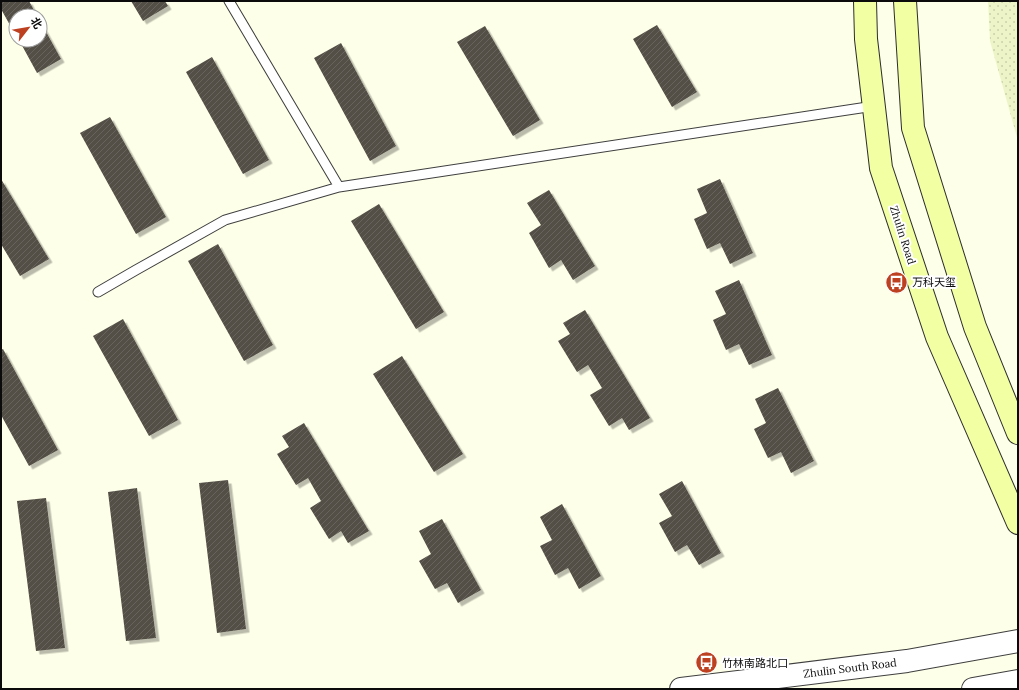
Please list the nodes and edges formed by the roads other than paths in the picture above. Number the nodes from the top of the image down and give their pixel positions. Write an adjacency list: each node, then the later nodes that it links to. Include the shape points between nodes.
1 (230, 1): 5 (lane)
2 (865, 1): 4 (main road, Zhulin Road, via 866,39)
3 (905, 1): 7 (main road, via 913,128 975,327)
4 (874, 106): 5 (lane); 8 (main road, Zhulin Road, via 881,168 937,337)
5 (339, 187): 6 (lane, via 225,220)
6 (98, 292)
7 (1018, 433)
8 (1018, 522)
9 (1018, 640): 11 (street, Zhulin South Road, via 907,661)
10 (1018, 681): 12 (street)
11 (680, 689)
12 (973, 689)

